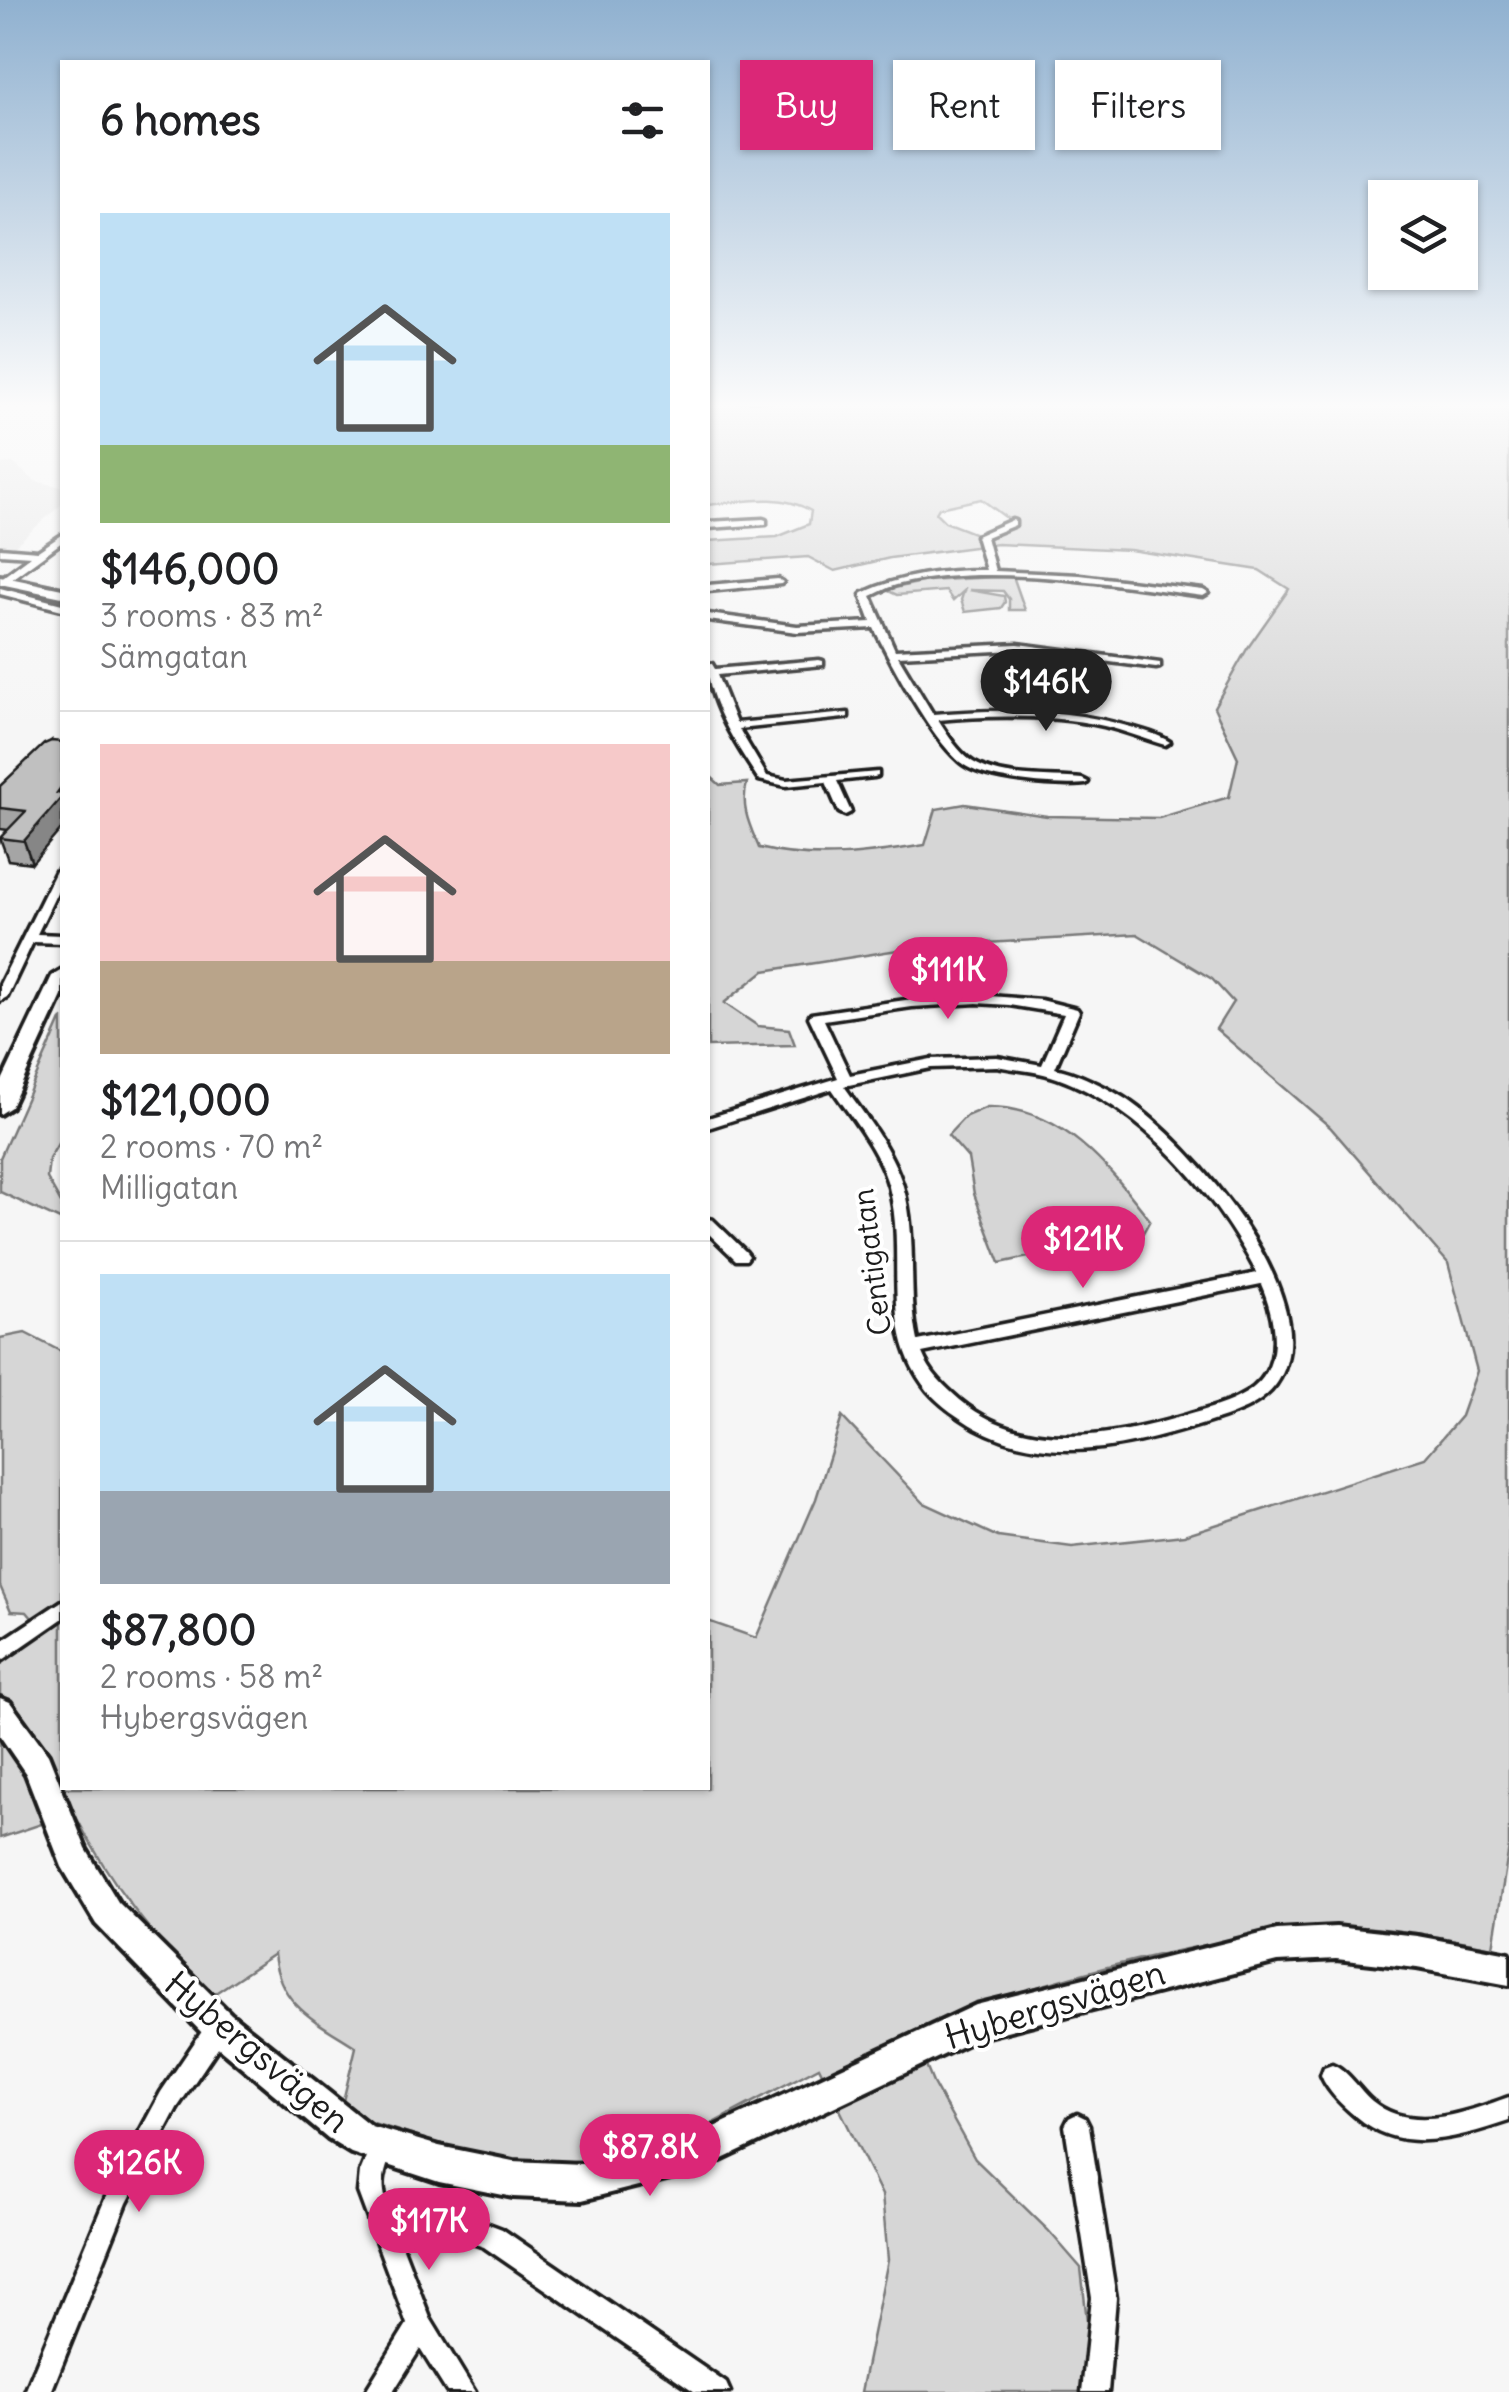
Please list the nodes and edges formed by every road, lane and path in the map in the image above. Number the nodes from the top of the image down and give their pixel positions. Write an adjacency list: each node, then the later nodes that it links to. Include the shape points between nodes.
1 (763, 522): 3 (street)
2 (1012, 523): 7 (street, via 980,536)
3 (710, 525)
4 (60, 539): 6 (street)
5 (0, 550): 6 (street)
6 (40, 554): 9 (street)
7 (991, 572): 11 (street); 15 (street, via 876,589 866,598)
8 (778, 582): 10 (street)
9 (1, 584): 12 (street); 13 (street)
10 (710, 588)
11 (1203, 593)
12 (60, 594)
13 (60, 606)
14 (710, 617): 15 (street, via 797,630)
15 (878, 625): 16 (street)
16 (893, 653): 18 (street, via 1018,647); 22 (street)
17 (819, 662): 19 (street)
18 (1156, 665)
19 (710, 669)
20 (710, 672): 23 (street)
21 (844, 716): 23 (street)
22 (930, 717): 24 (street, via 1052,714); 27 (street, via 954,754 972,766)
23 (732, 727): 26 (street, via 763,778)
24 (1165, 742)
25 (874, 774): 26 (street)
26 (830, 778): 28 (street)
27 (1082, 782)
28 (845, 812)
29 (60, 875): 30 (street)
30 (28, 938): 31 (street); 33 (street)
31 (60, 939)
32 (60, 980): 36 (street)
33 (0, 996)
34 (1048, 1068): 35 (street, Centigatan, via 953,1060); 35 (street, Centigatan, via 1072,1012 1026,1002 943,1001 816,1017); 40 (street, Centigatan, via 1097,1087 1156,1130 1221,1202)
35 (840, 1080): 37 (street, Centigatan); 41 (street, Centigatan, via 896,1187)
36 (0, 1107)
37 (710, 1122)
38 (710, 1226): 39 (street)
39 (741, 1256)
40 (1265, 1276): 41 (street); 41 (street, Centigatan, via 1284,1342 1276,1372 1261,1390 1231,1408 1124,1440 1061,1445 1008,1435 952,1404)
41 (910, 1348)
42 (60, 1610): 43 (street)
43 (0, 1653)
44 (0, 1712): 46 (street, Hybergsvägen, via 36,1764 73,1856 107,1914)
45 (1509, 1969): 50 (street, Hybergsvägen, via 1336,1943 1277,1946 976,2022 698,2153 582,2182 513,2179)
46 (219, 2026): 50 (street, Hybergsvägen, via 340,2127); 53 (street, via 118,2194)
47 (1332, 2075): 48 (street, via 1350,2100 1390,2128 1457,2127)
48 (1509, 2109)
49 (1077, 2126): 57 (street, via 1104,2298)
50 (381, 2148): 51 (street, via 370,2192)
51 (385, 2232): 52 (street); 56 (street, via 442,2224 494,2238)
52 (420, 2326): 54 (street); 55 (street)
53 (38, 2392)
54 (378, 2392)
55 (462, 2392)
56 (717, 2392)
57 (1095, 2392)

